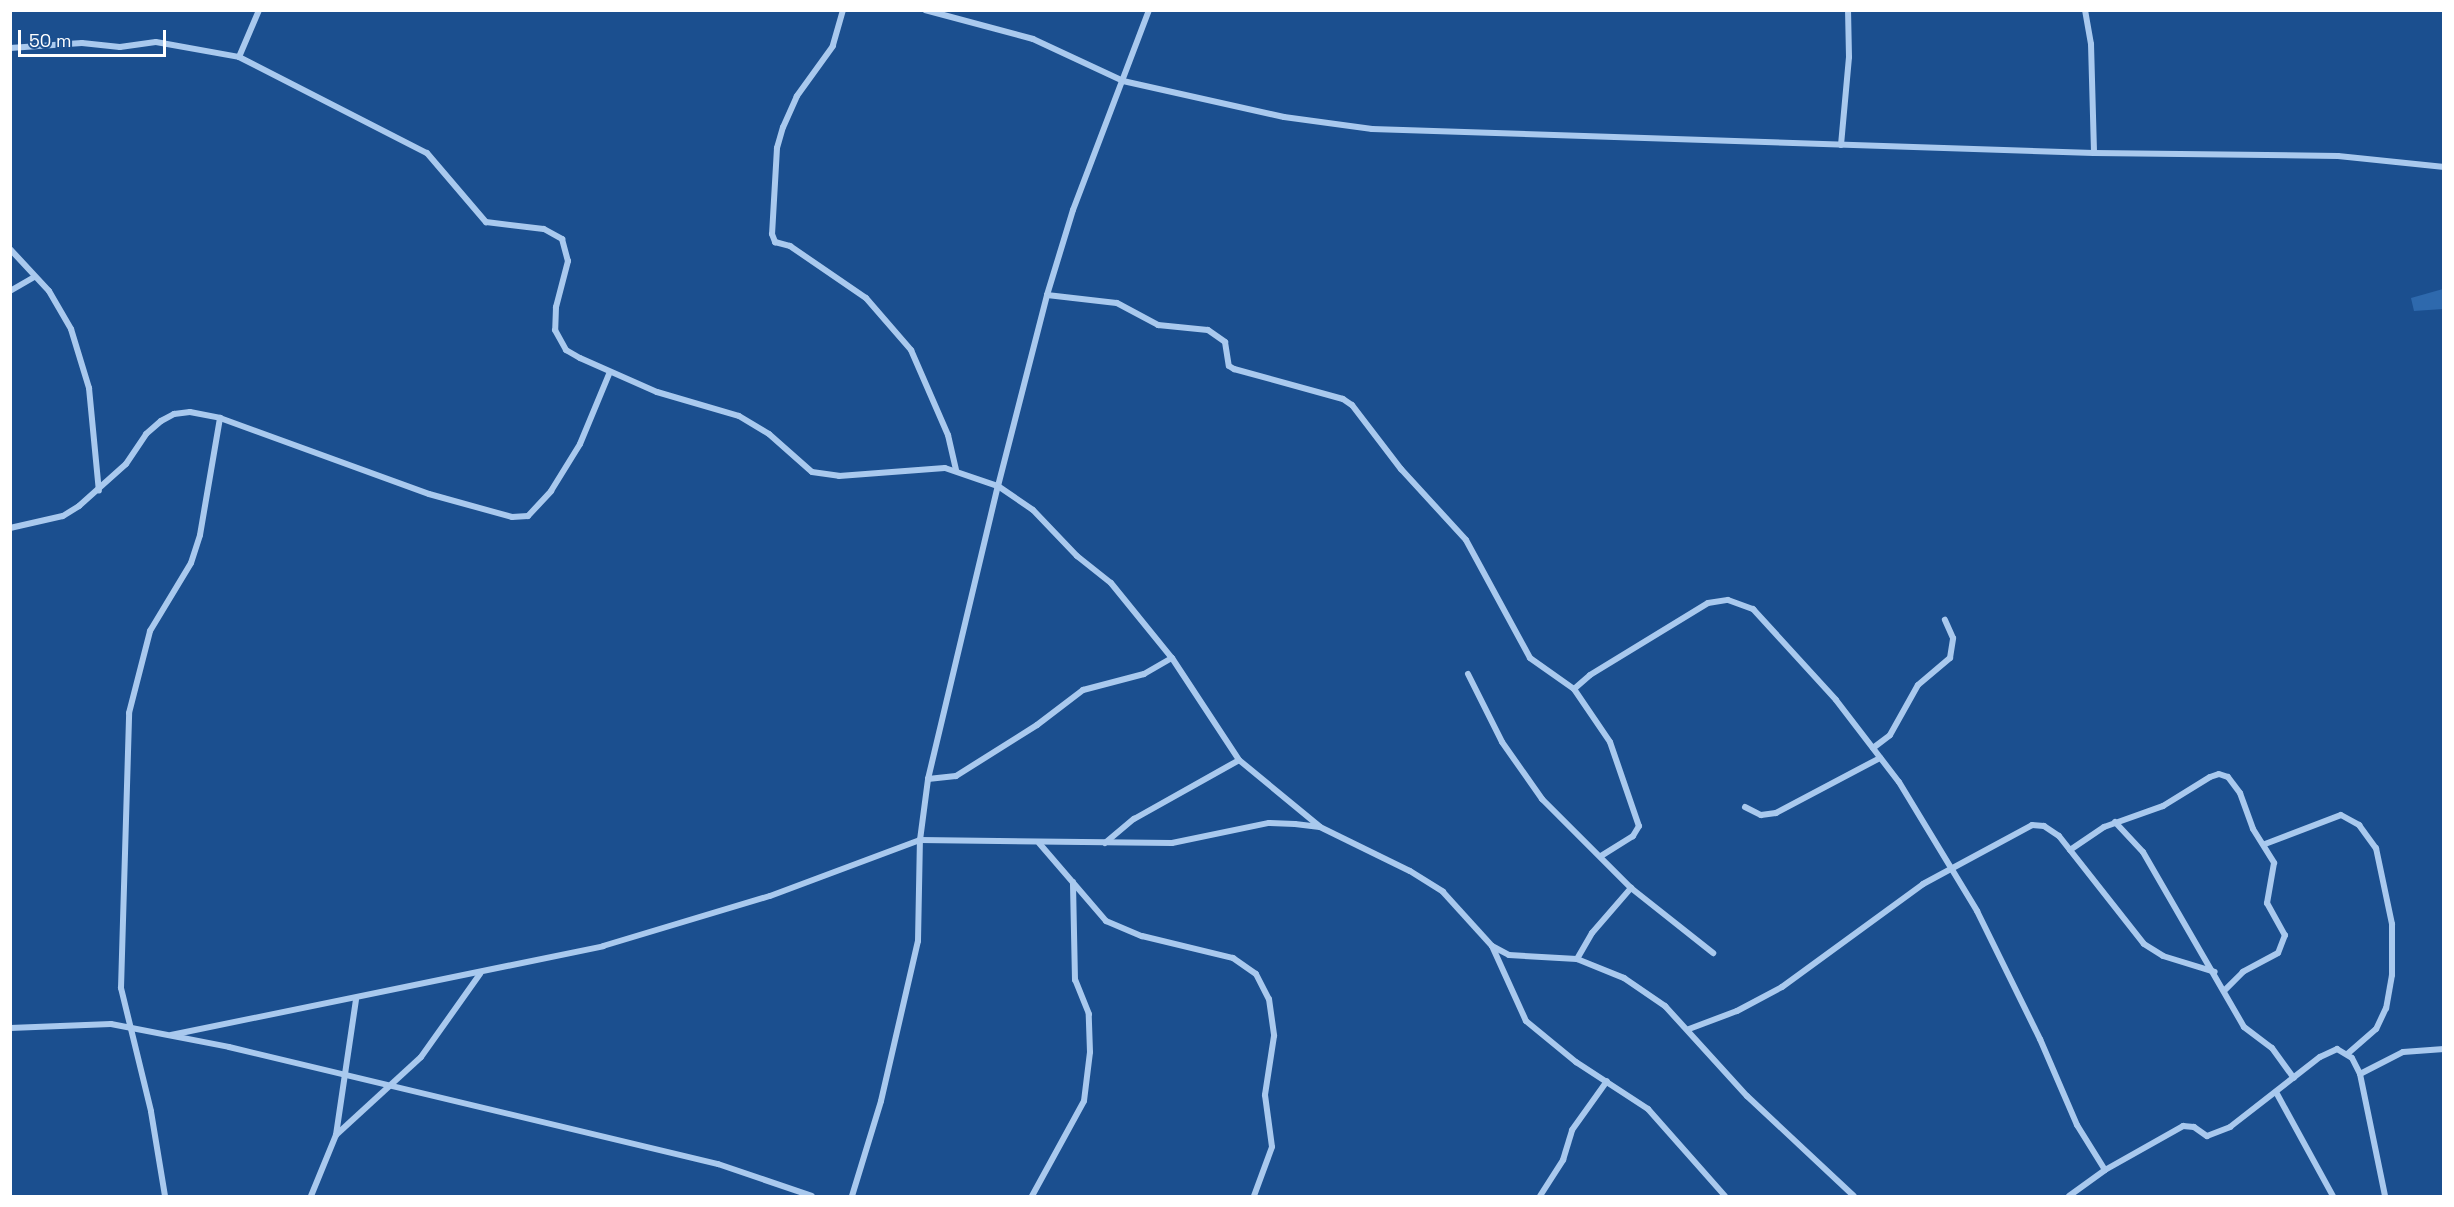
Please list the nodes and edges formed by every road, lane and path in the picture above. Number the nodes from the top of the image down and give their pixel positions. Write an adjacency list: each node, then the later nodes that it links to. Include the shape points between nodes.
1 (259, 10): 8 (street)
2 (843, 10): 19 (street, via 833,46 797,96 783,127 777,148 772,234 775,242 790,246 866,298 911,350 948,435)
3 (925, 10): 9 (street, via 1033,39)
4 (1149, 10): 9 (street)
5 (1848, 10): 10 (street, via 1849,57)
6 (2085, 10): 11 (street, via 2091,44)
7 (10, 48): 8 (street, via 82,43 120,47 156,42)
8 (239, 57): 17 (street, via 427,153 486,222 522,224 562,239 568,261 556,307 555,330 566,351)
9 (1123, 81): 10 (street, via 1284,117 1372,129); 16 (street, via 1095,145)
10 (1841, 145): 11 (street)
11 (2094, 153): 12 (street, via 2338,156)
12 (2444, 167)
13 (10, 249): 14 (street)
14 (34, 277): 15 (street); 21 (street, via 62,312 82,361 96,435)
15 (10, 291)
16 (1047, 295): 20 (street); 26 (street, via 1117,303 1158,325 1208,330 1225,342 1226,357 1234,369 1343,399 1352,405 1401,469 1466,540 1530,658)
17 (609, 374): 18 (street, via 580,444 551,491 528,516 512,517 429,494); 19 (street, via 739,416 769,434 801,465 822,474 921,467)
18 (220, 418): 21 (street, via 190,412 161,421); 50 (street, via 200,535 190,563 150,632 140,658 129,713 121,988)
19 (956, 471): 20 (street)
20 (998, 486): 24 (street, via 1028,506 1077,556 1111,583); 30 (street)
21 (99, 491): 22 (street, via 63,516)
22 (10, 528)
23 (1946, 620): 27 (street, via 1953,638 1950,658 1918,685 1890,735)
24 (1172, 658): 29 (street); 30 (street, via 1144,674 1083,690 956,776)
25 (1468, 674): 39 (street, via 1524,778)
26 (1574, 689): 27 (street, via 1708,603 1728,600 1753,609 1776,632); 39 (street, via 1610,742 1640,826 1633,836)
27 (1873, 748): 28 (street)
28 (1880, 758): 31 (street, via 1776,813 1761,815); 40 (street, via 1899,782)
29 (1239, 760): 33 (street); 36 (street, via 1134,819)
30 (928, 778): 34 (street)
31 (1745, 807)
32 (2115, 822): 37 (street, via 2163,806 2219,774 2236,787 2253,829); 38 (street); 46 (street, via 2143,852)
33 (1320, 827): 36 (street, via 1269,823 1172,843); 43 (street, via 1373,850 1443,892)
34 (920, 840): 35 (street, via 976,838); 47 (street, via 668,928); 67 (street, via 918,941 881,1101)
35 (1039, 843): 36 (street); 41 (street)
36 (1105, 843)
37 (2265, 844): 48 (street, via 2274,867 2267,903 2283,928 2284,942 2278,953 2247,969); 55 (street, via 2341,815 2359,825 2376,848 2392,924 2392,975 2386,1008 2376,1029)
38 (2070, 850): 40 (street, via 2053,830 2032,825); 46 (street, via 2144,944 2171,960)
39 (1601, 855): 42 (street)
40 (1950, 869): 52 (street, via 1923,884 1782,987 1737,1011); 63 (street, via 1977,911 2077,1125)
41 (1073, 882): 68 (street, via 1075,980 1089,1014 1090,1052 1084,1101); 69 (street, via 1106,921 1121,930 1233,958 1256,974 1269,999 1274,1036 1264,1095 1272,1148)
42 (1631, 888): 44 (street); 45 (street, via 1592,933)
43 (1492, 946): 45 (street, via 1509,955); 59 (street, via 1526,1020 1576,1062)
44 (1713, 953)
45 (1577, 959): 52 (street, via 1624,978 1665,1006)
46 (2215, 972): 48 (street)
47 (480, 974): 49 (street); 60 (street, via 421,1057)
48 (2225, 990): 58 (street, via 2244,1027 2272,1048)
49 (356, 999): 53 (street, via 194,1027); 57 (street)
50 (131, 1027): 51 (street, via 88,1023); 53 (street); 64 (street)
51 (10, 1028)
52 (1689, 1029): 72 (street, via 1747,1096)
53 (171, 1035): 57 (street)
54 (2444, 1049): 56 (street, via 2403,1052)
55 (2347, 1054): 56 (street); 58 (street, via 2337,1049 2330,1051)
56 (2360, 1074): 75 (street)
57 (346, 1076): 60 (street); 62 (street)
58 (2294, 1078): 61 (street)
59 (1607, 1081): 70 (street, via 1572,1130 1558,1170); 71 (street, via 1648,1109)
60 (392, 1085): 62 (street); 66 (street, via 718,1164)
61 (2276, 1092): 63 (street, via 2230,1127 2207,1136 2194,1127 2183,1126); 74 (street)
62 (336, 1135): 65 (street)
63 (2105, 1170): 73 (street)
64 (165, 1197)
65 (311, 1197)
66 (812, 1197)
67 (852, 1197)
68 (1032, 1197)
69 (1254, 1197)
70 (1540, 1197)
71 (1725, 1197)
72 (1854, 1197)
73 (2069, 1197)
74 (2333, 1197)
75 (2385, 1197)

